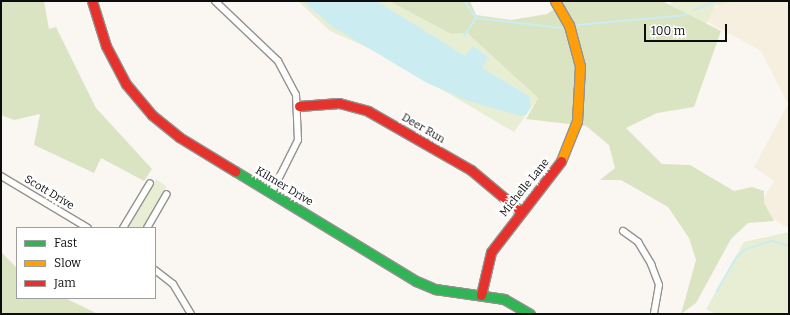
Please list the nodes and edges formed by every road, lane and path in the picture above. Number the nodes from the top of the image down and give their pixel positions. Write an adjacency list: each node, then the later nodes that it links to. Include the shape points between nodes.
1 (92, 1): 8 (street, Kilmer Drive, via 111,58 152,115 191,146)
2 (215, 1): 4 (street, via 278,61 288,76)
3 (555, 1): 9 (street, Michelle Lane, via 578,55 582,85 579,110 567,152)
4 (299, 106): 8 (street, via 295,148); 9 (street, Deer Run, via 339,103 368,111 471,170)
5 (1, 176): 10 (street, Scott Drive)
6 (150, 183): 11 (street)
7 (168, 194): 12 (street)
8 (271, 194): 15 (street, Kilmer Drive, via 422,284 440,290)
9 (521, 212): 15 (street, Michelle Lane, via 491,252)
10 (86, 227)
11 (124, 227)
12 (148, 227)
13 (623, 231): 18 (street, via 638,242 651,264 658,284)
14 (156, 271): 16 (street, via 175,287)
15 (481, 295): 17 (street, Kilmer Drive, via 514,303)
16 (191, 314)
17 (530, 314)
18 (654, 314)

